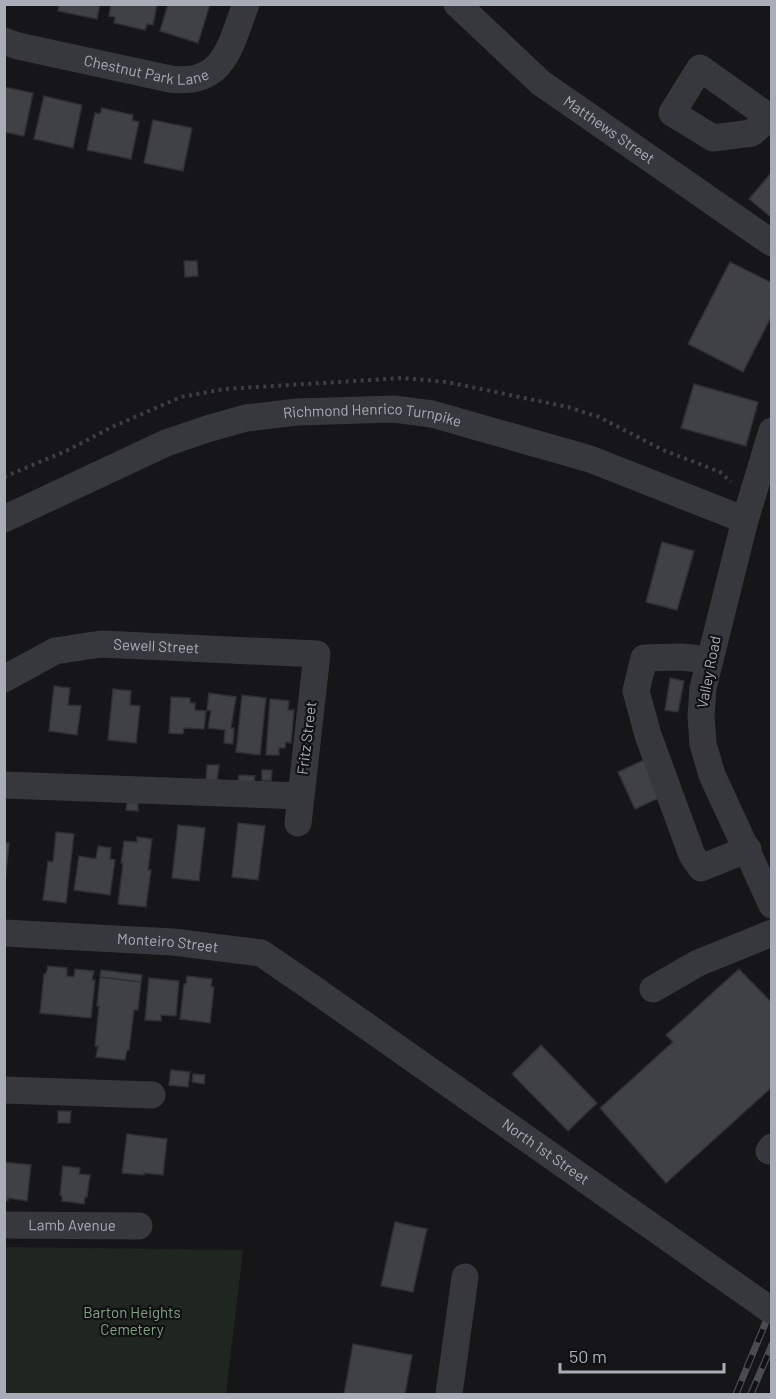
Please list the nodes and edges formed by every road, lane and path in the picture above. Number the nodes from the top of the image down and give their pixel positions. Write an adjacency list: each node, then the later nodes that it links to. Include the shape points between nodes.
1 (246, 4): 3 (street, Chestnut Park Lane, via 223,61 210,74 195,80 170,79)
2 (457, 4): 4 (street, Matthews Street, via 541,84)
3 (4, 41)
4 (771, 243)
5 (771, 431): 7 (street, Valley Road)
6 (4, 519): 7 (street, Richmond Henrico Turnpike, via 166,443 217,426 297,411 394,409 432,414 590,459)
7 (745, 520): 9 (street, Valley Road)
8 (317, 654): 10 (street, Sewell Street, via 101,644 55,651); 12 (street, Fritz Street)
9 (710, 660): 14 (street, Valley Road, via 700,716 703,744 712,775); 14 (street, via 644,658 636,691 692,855 701,868)
10 (4, 679)
11 (4, 784): 12 (street)
12 (301, 796): 13 (street, Fritz Street)
13 (298, 823)
14 (748, 849): 15 (street, Valley Road)
15 (771, 905)
16 (4, 933): 19 (street, Monteiro Street, via 172,942 261,953)
17 (771, 933): 18 (street, via 698,963)
18 (653, 989)
19 (318, 992): 25 (street, North 1st Street, bridge)
20 (4, 1090): 21 (street)
21 (152, 1095)
22 (4, 1226): 23 (street, Lamb Avenue)
23 (139, 1226)
24 (465, 1277): 26 (street)
25 (771, 1311)
26 (449, 1395)

